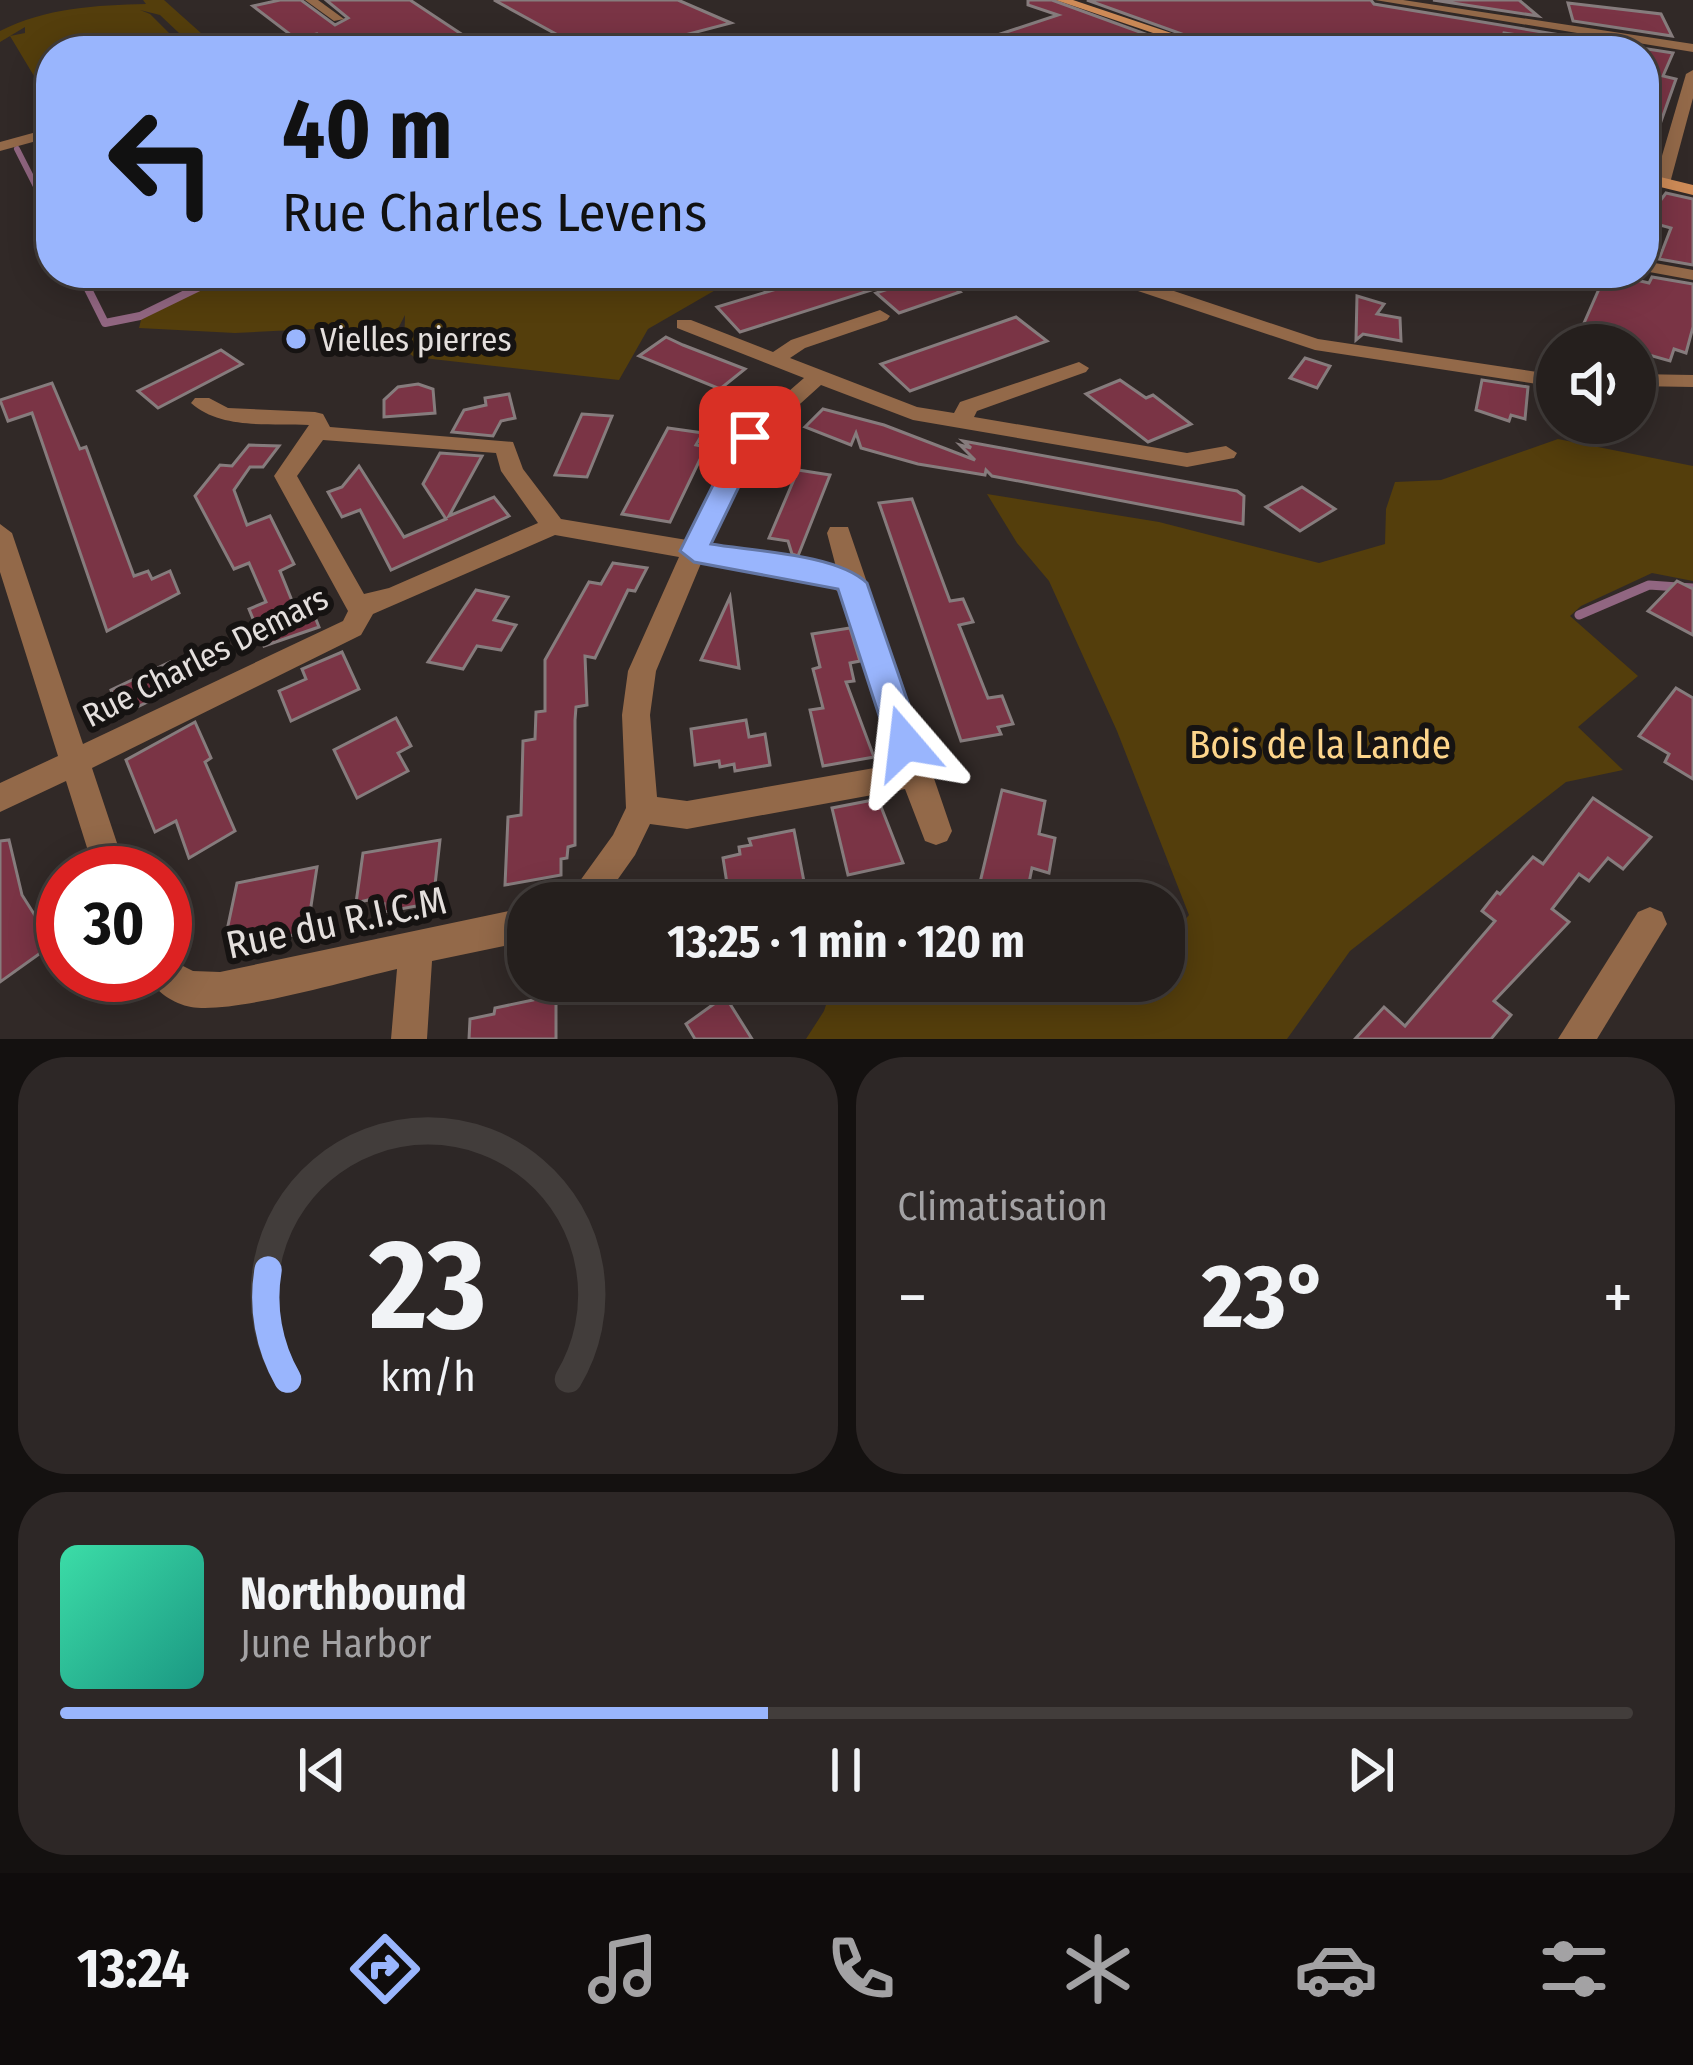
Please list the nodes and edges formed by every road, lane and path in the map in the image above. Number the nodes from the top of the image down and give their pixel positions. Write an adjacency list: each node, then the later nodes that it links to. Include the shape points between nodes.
1 (311, 0): 4 (street)
2 (1062, 0): 5 (main road)
3 (1381, 0): 6 (street)
4 (338, 19)
5 (1173, 36)
6 (1615, 36)
7 (1659, 43): 8 (street)
8 (1693, 48)
9 (1693, 74): 13 (street)
10 (36, 136): 11 (street)
11 (0, 147)
12 (1659, 182): 13 (main road)
13 (1662, 183): 14 (main road)
14 (1693, 190)
15 (1659, 269): 16 (street)
16 (1693, 275)
17 (1150, 288): 23 (street, via 1315,344)
18 (880, 316): 20 (street)
19 (685, 324): 20 (street)
20 (775, 359): 22 (street)
21 (1079, 368): 27 (street, via 968,407)
22 (819, 376): 27 (street, via 913,413); 33 (street, via 750,437)
23 (1536, 379)
24 (1656, 381): 25 (street)
25 (1693, 382)
26 (202, 403): 28 (street, via 224,414 315,419)
27 (962, 422): 29 (street, via 1187,460)
28 (317, 433): 30 (street, via 505,447 512,470); 35 (street, Rue Charles Demars, via 285,476 351,598)
29 (1226, 453)
30 (554, 526): 33 (street); 35 (street, Rue Charles Demars)
31 (839, 533): 34 (street)
32 (1, 541): 36 (street)
33 (694, 551): 34 (street, via 826,573); 39 (street, via 642,671)
34 (856, 591): 37 (street)
35 (364, 605): 36 (street, Rue Charles Demars, via 352,628)
36 (72, 764): 38 (street, Rue Charles Demars); 41 (street)
37 (915, 774): 39 (street, via 687,815); 40 (street)
38 (0, 799)
39 (642, 809): 42 (street)
40 (936, 831)
41 (101, 846)
42 (597, 882)
43 (1650, 924): 48 (street)
44 (507, 929): 45 (street, Rue du R.I.C.M)
45 (416, 949): 46 (street, Rue du R.I.C.M); 47 (street)
46 (192, 989)
47 (409, 1039)
48 (1576, 1039)

